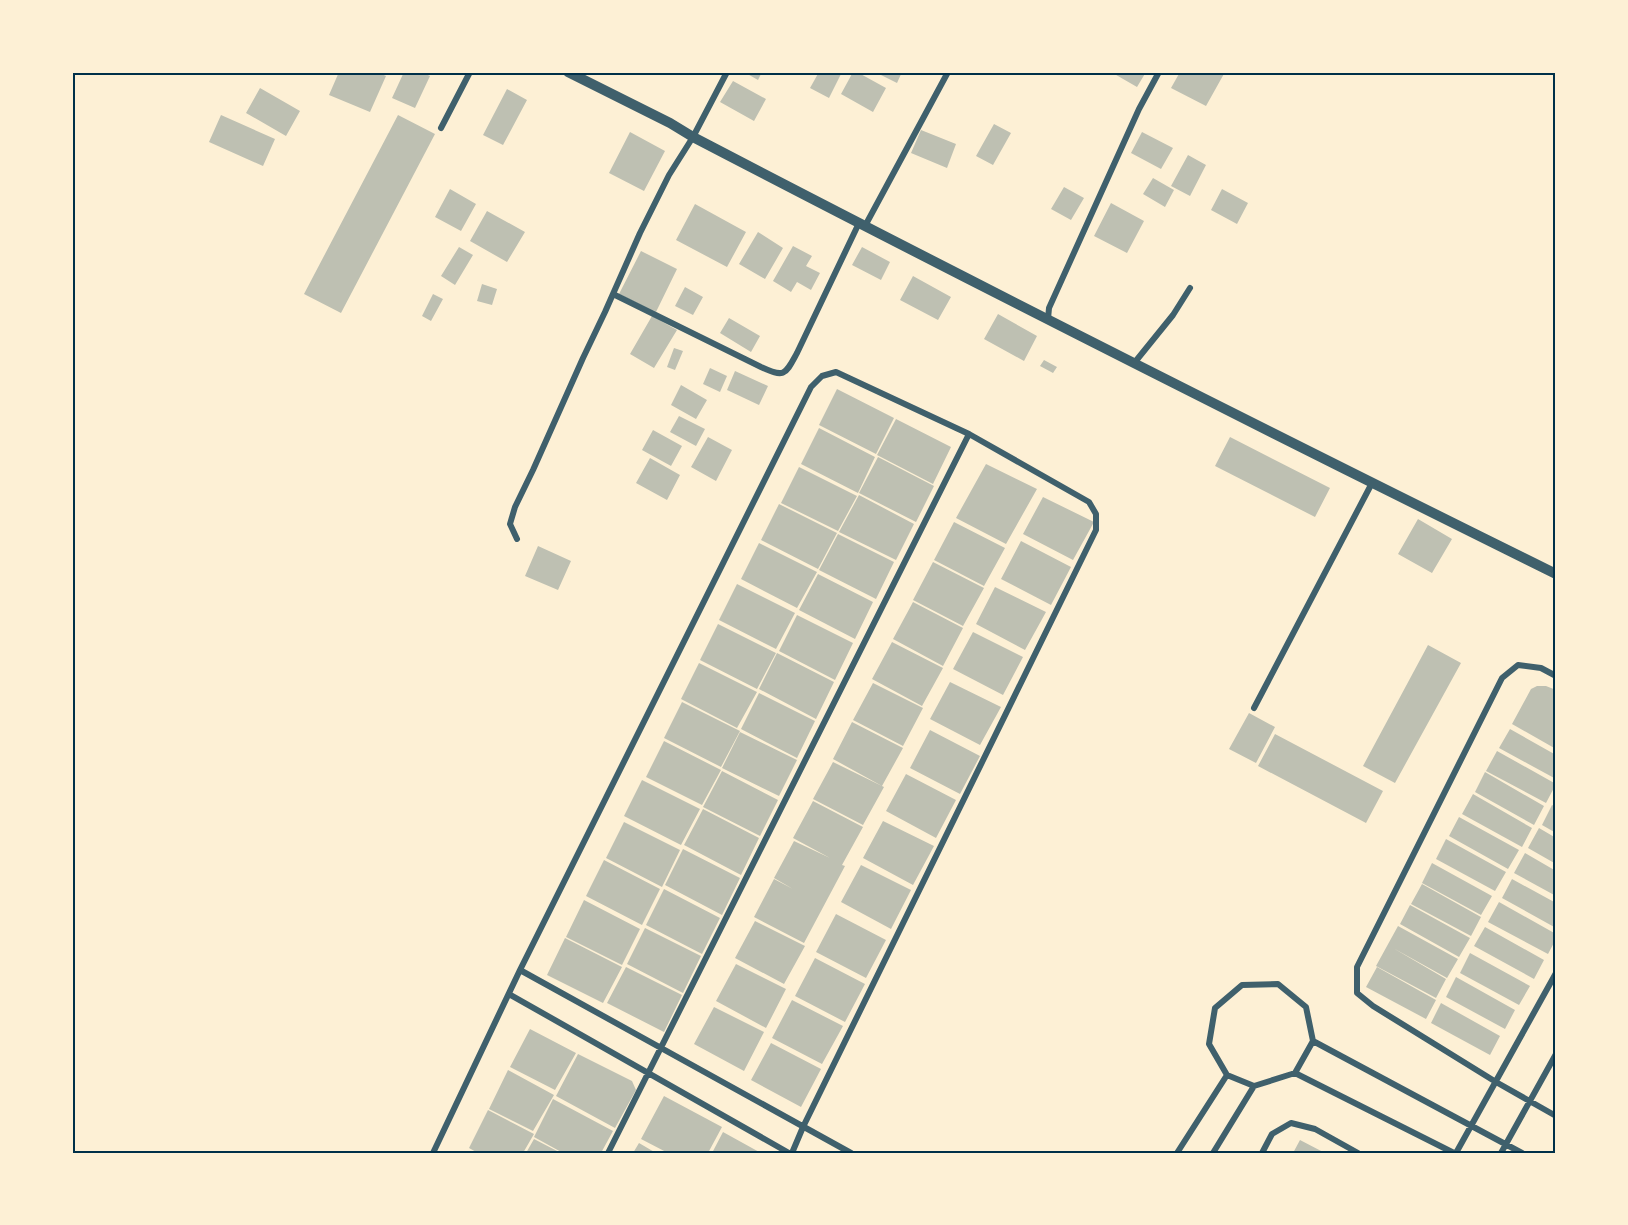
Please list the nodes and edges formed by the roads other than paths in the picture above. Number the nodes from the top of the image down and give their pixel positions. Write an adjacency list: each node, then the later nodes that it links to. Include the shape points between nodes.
1 (470, 72): 6 (street)
2 (568, 72): 7 (street)
3 (727, 72): 7 (street)
4 (948, 72): 8 (street)
5 (1159, 72): 11 (street)
6 (441, 128)
7 (694, 135): 8 (street); 10 (street, via 669,175)
8 (863, 224): 10 (street, via 783,373 761,367); 11 (street)
9 (1190, 288): 12 (street)
10 (613, 294): 15 (street, via 515,507 510,524)
11 (1048, 314): 12 (street)
12 (1137, 360): 14 (street)
13 (969, 434): 19 (street, via 836,372 822,376 811,387); 23 (street); 33 (street, via 1089,502 1096,514 1096,530)
14 (1372, 483): 16 (street); 18 (street)
15 (517, 539)
16 (1556, 574)
17 (1556, 676): 28 (street, via 1541,668 1518,664 1502,678 1357,967 1357,993)
18 (1254, 708)
19 (520, 970): 21 (street); 23 (street)
20 (1556, 973): 28 (street)
21 (509, 994): 25 (street); 35 (street)
22 (1313, 1041): 26 (street); 27 (street, via 1306,1006 1278,984 1242,985 1215,1008 1213,1017 1209,1044); 32 (street)
23 (661, 1048): 25 (street); 33 (street)
24 (1556, 1054): 30 (street)
25 (648, 1073): 36 (street); 37 (street)
26 (1295, 1073): 29 (street); 43 (street)
27 (1227, 1075): 29 (street); 39 (street)
28 (1496, 1082): 30 (street); 32 (street)
29 (1254, 1086): 40 (street)
30 (1530, 1101): 31 (street); 34 (street)
31 (1556, 1116)
32 (1472, 1125): 34 (street); 43 (street)
33 (803, 1127): 37 (street); 38 (street)
34 (1506, 1144): 44 (street); 45 (street)
35 (433, 1153)
36 (608, 1153)
37 (790, 1153)
38 (851, 1153)
39 (1177, 1153)
40 (1213, 1153)
41 (1262, 1153): 42 (street, via 1272,1134 1291,1123 1315,1129)
42 (1358, 1153)
43 (1455, 1153)
44 (1501, 1153)
45 (1522, 1153)

